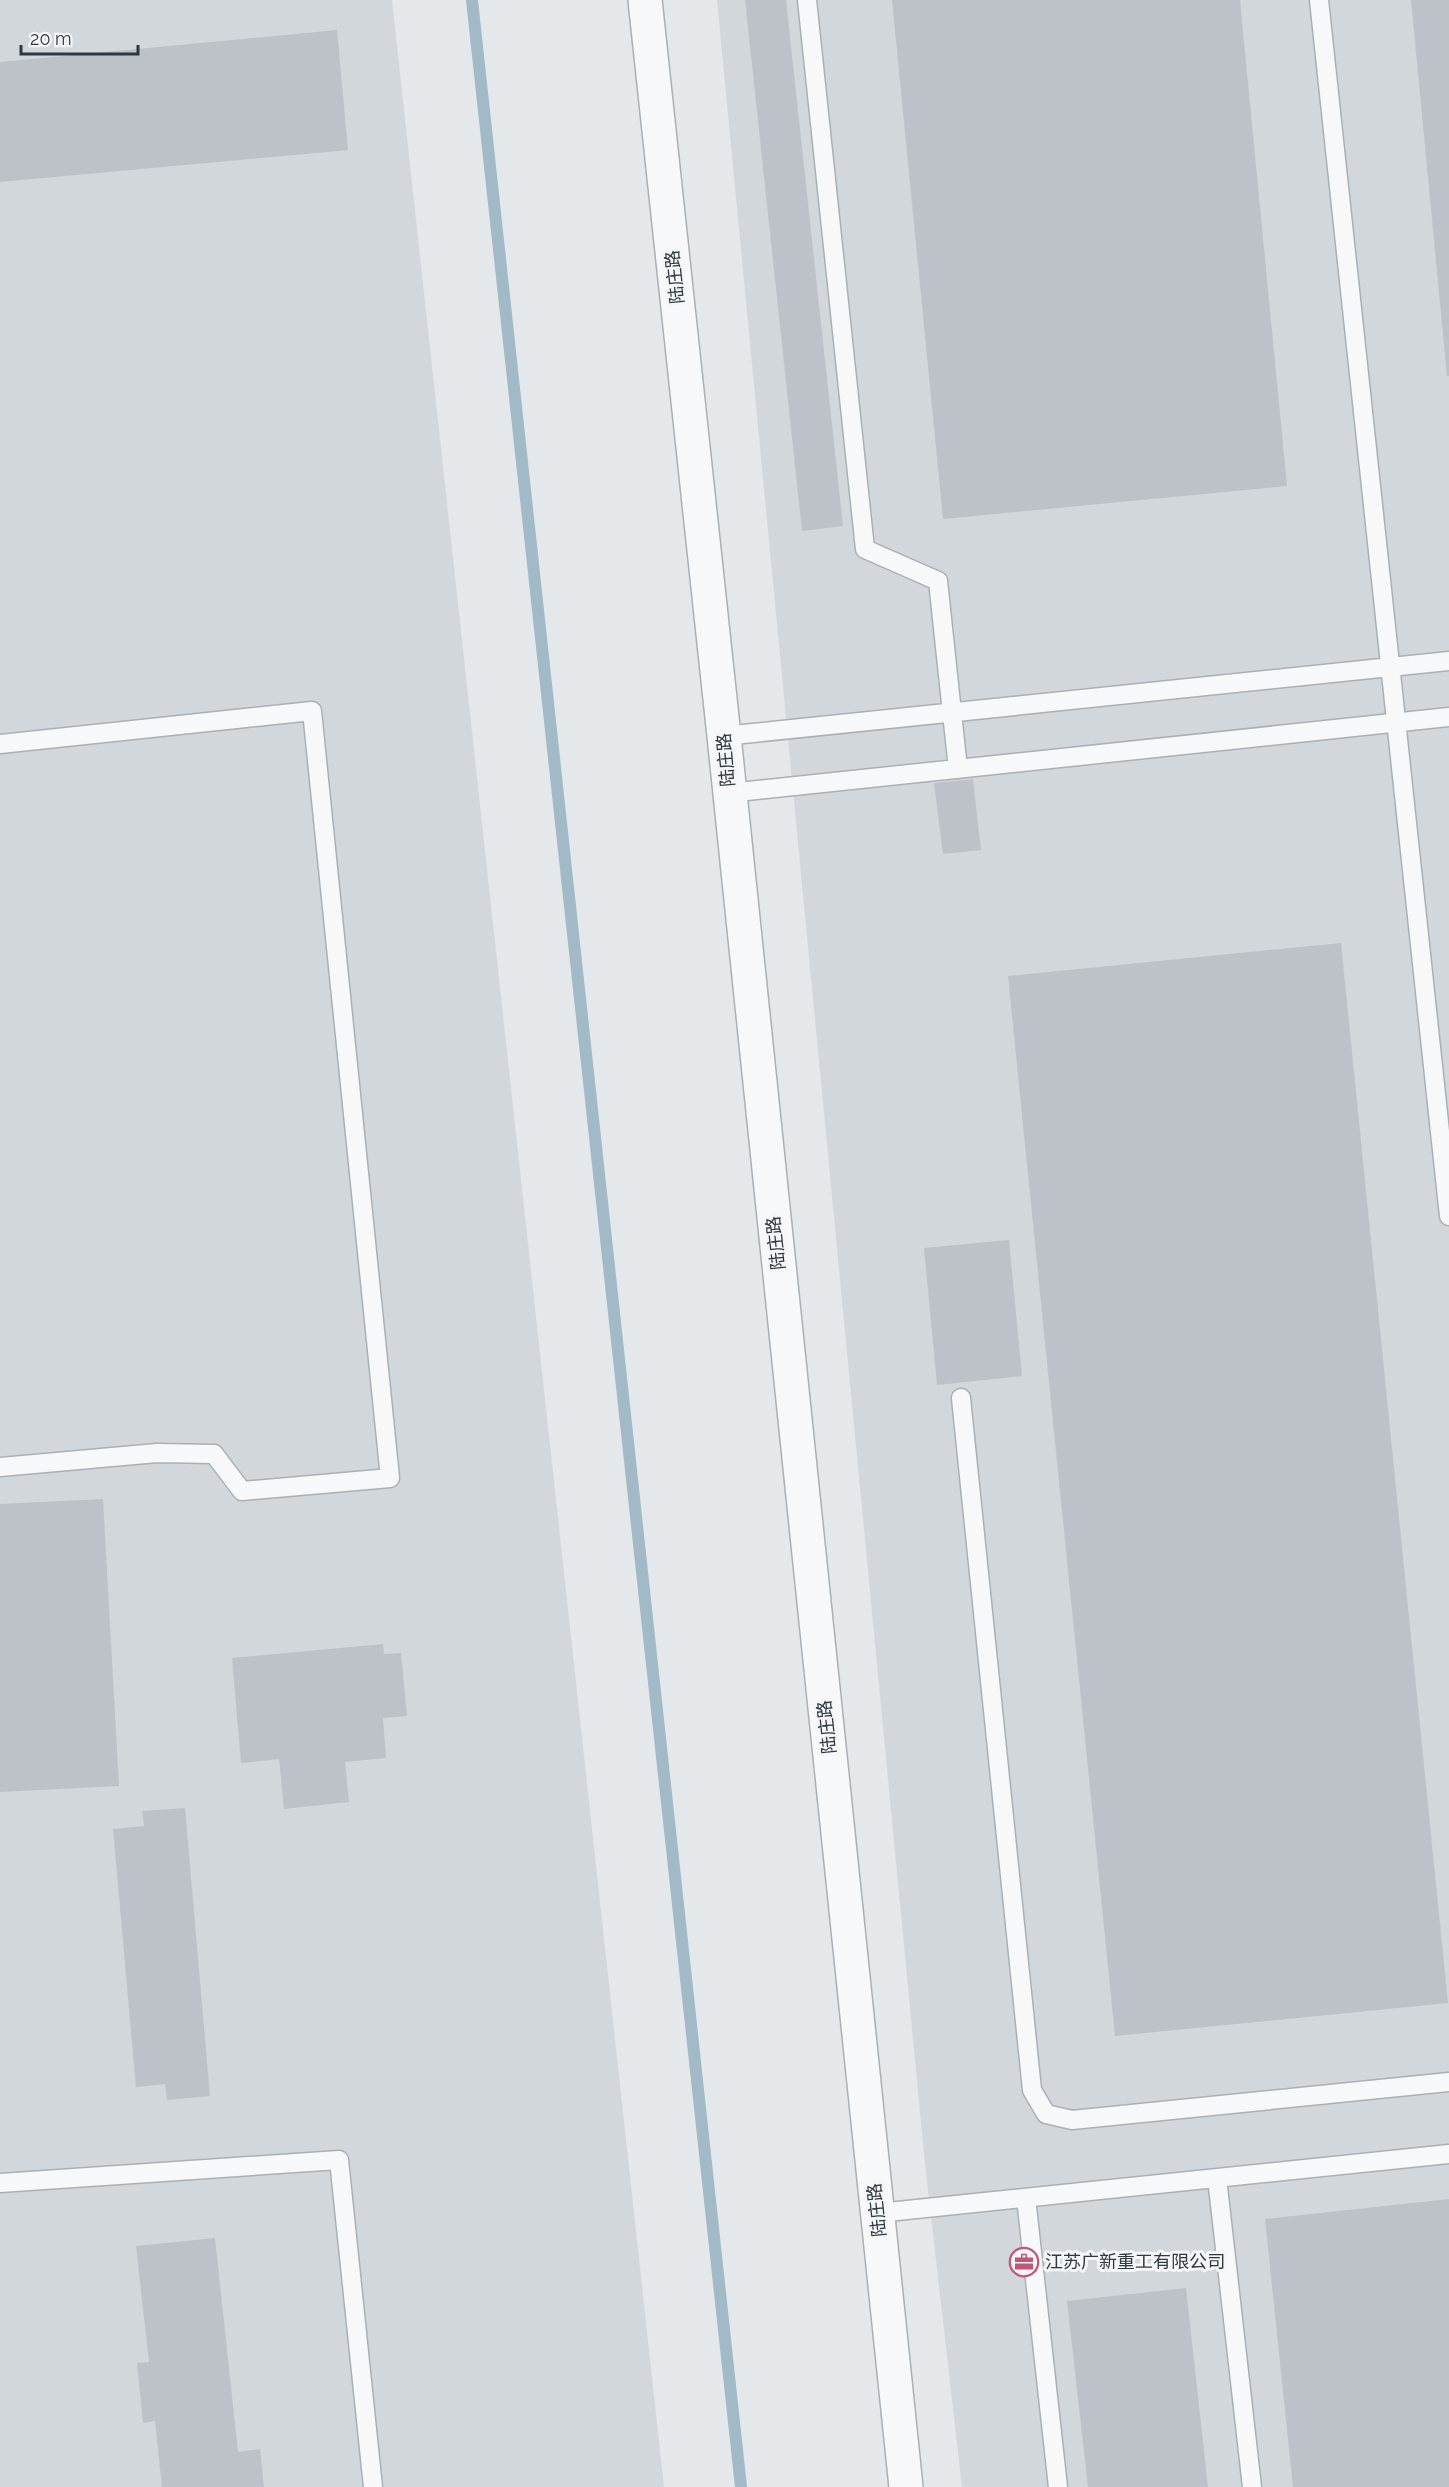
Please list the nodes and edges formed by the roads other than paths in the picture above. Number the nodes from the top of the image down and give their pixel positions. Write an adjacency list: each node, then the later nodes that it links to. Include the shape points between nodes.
1 (645, 0): 9 (street, 陆庄路)
2 (807, 0): 6 (lane, via 865,549 938,581)
3 (1319, 0): 5 (lane)
4 (1449, 661): 5 (lane)
5 (1391, 667): 6 (lane); 8 (lane)
6 (952, 712): 9 (lane); 11 (lane)
7 (1449, 717): 8 (lane)
8 (1398, 723): 11 (lane); 13 (lane)
9 (724, 736): 12 (street, 陆庄路)
10 (0, 744): 15 (lane, via 312,711 390,1478 242,1491 214,1454 157,1453)
11 (958, 769): 12 (lane)
12 (729, 793): 21 (street, 陆庄路)
13 (1449, 1216)
14 (961, 1398): 16 (lane, via 1032,2090 1046,2114 1072,2120)
15 (0, 1467)
16 (1449, 2082)
17 (1449, 2154): 18 (lane)
18 (1217, 2178): 20 (lane); 25 (lane)
19 (0, 2183): 22 (lane, via 339,2160)
20 (1026, 2198): 21 (lane); 24 (lane)
21 (878, 2213): 23 (street, 陆庄路)
22 (373, 2487)
23 (906, 2487)
24 (1058, 2487)
25 (1252, 2487)

